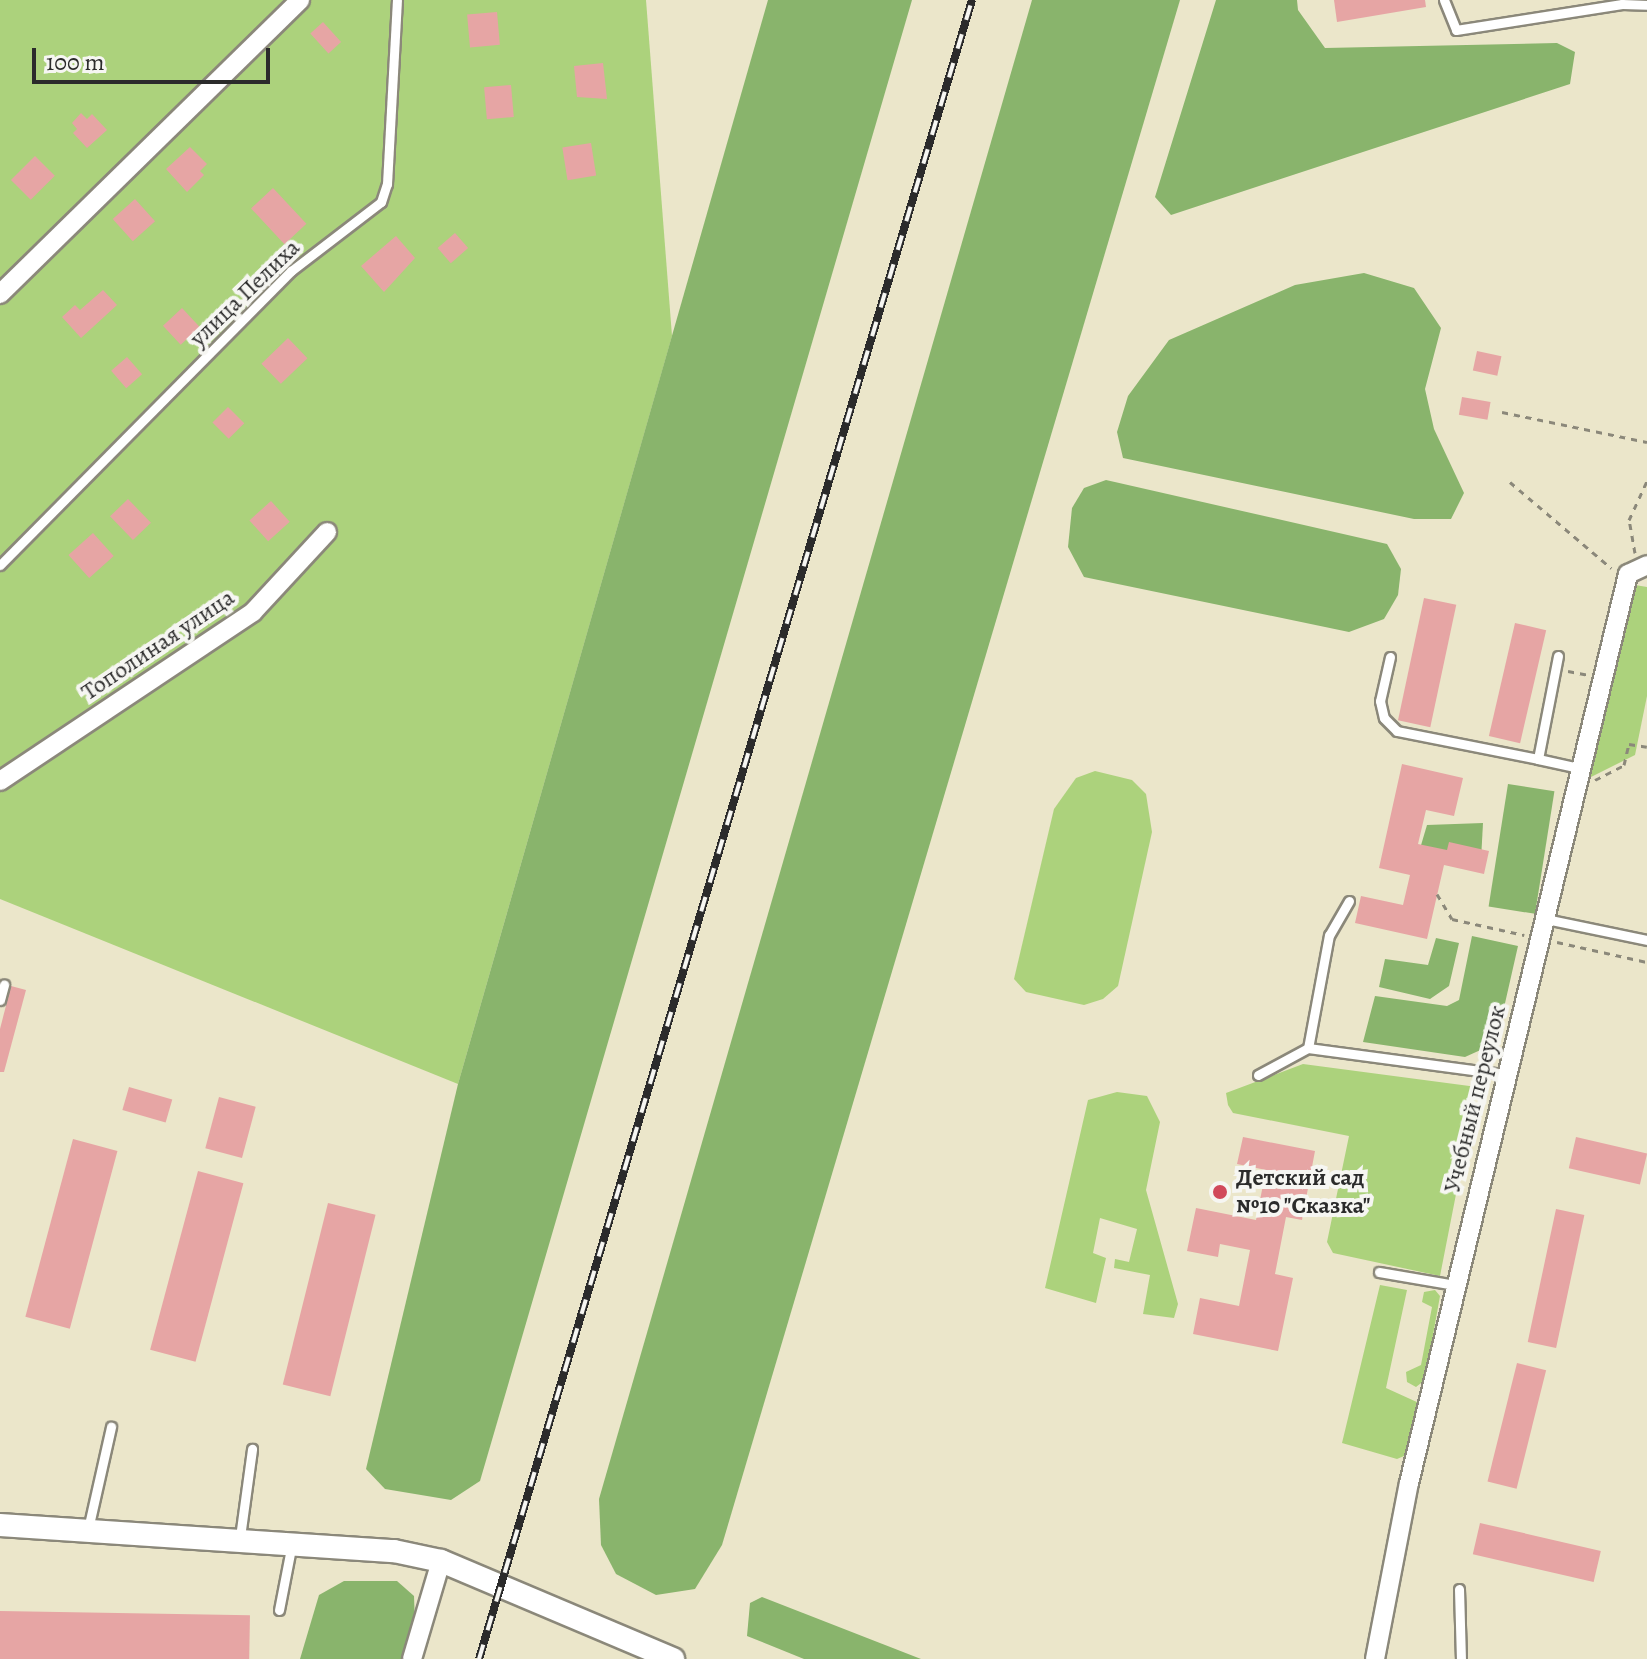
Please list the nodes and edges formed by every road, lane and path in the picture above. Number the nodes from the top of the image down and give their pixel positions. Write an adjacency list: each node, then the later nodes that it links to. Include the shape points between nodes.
1 (300, 0): 5 (street)
2 (397, 0): 12 (lane, улица Пелиха, via 387,184 381,202 291,271)
3 (1444, 0): 4 (lane, via 1456,30)
4 (1647, 5)
5 (286, 9): 6 (street)
6 (0, 294)
7 (1502, 412): 8 (path)
8 (1647, 442)
9 (1647, 481): 13 (path, via 1629,520)
10 (1510, 482): 13 (path)
11 (327, 532): 21 (street, Тополиная улица, via 253,612)
12 (0, 565)
13 (1637, 571): 17 (street, Учебный переулок)
14 (1558, 656): 16 (lane)
15 (1390, 657): 19 (lane, via 1380,701 1384,718 1397,731)
16 (1556, 669): 17 (path); 19 (lane)
17 (1604, 679): 20 (street, Учебный переулок)
18 (1647, 747): 20 (path, via 1629,744 1624,765)
19 (1538, 759): 20 (lane)
20 (1587, 776): 24 (street, Учебный переулок, via 1566,800)
21 (0, 781)
22 (1437, 894): 25 (path, via 1452,919)
23 (1349, 901): 31 (lane, via 1329,935)
24 (1546, 919): 26 (lane); 32 (street, Учебный переулок)
25 (1527, 936)
26 (1647, 940)
27 (1551, 941): 28 (path)
28 (1647, 962)
29 (4, 985): 30 (lane)
30 (0, 1000)
31 (1308, 1048): 32 (lane); 33 (lane)
32 (1504, 1074): 35 (street, Учебный переулок)
33 (1258, 1075)
34 (1379, 1272): 35 (lane)
35 (1455, 1285): 47 (street, Учебный переулок)
36 (111, 1427): 39 (lane)
37 (252, 1449): 40 (lane)
38 (0, 1525): 39 (street)
39 (88, 1529): 40 (street)
40 (240, 1537): 41 (street)
41 (292, 1540): 42 (street); 44 (lane)
42 (441, 1561): 45 (street); 46 (street)
43 (1459, 1589): 48 (lane)
44 (279, 1610)
45 (412, 1659)
46 (673, 1659)
47 (1375, 1659)
48 (1461, 1659)

